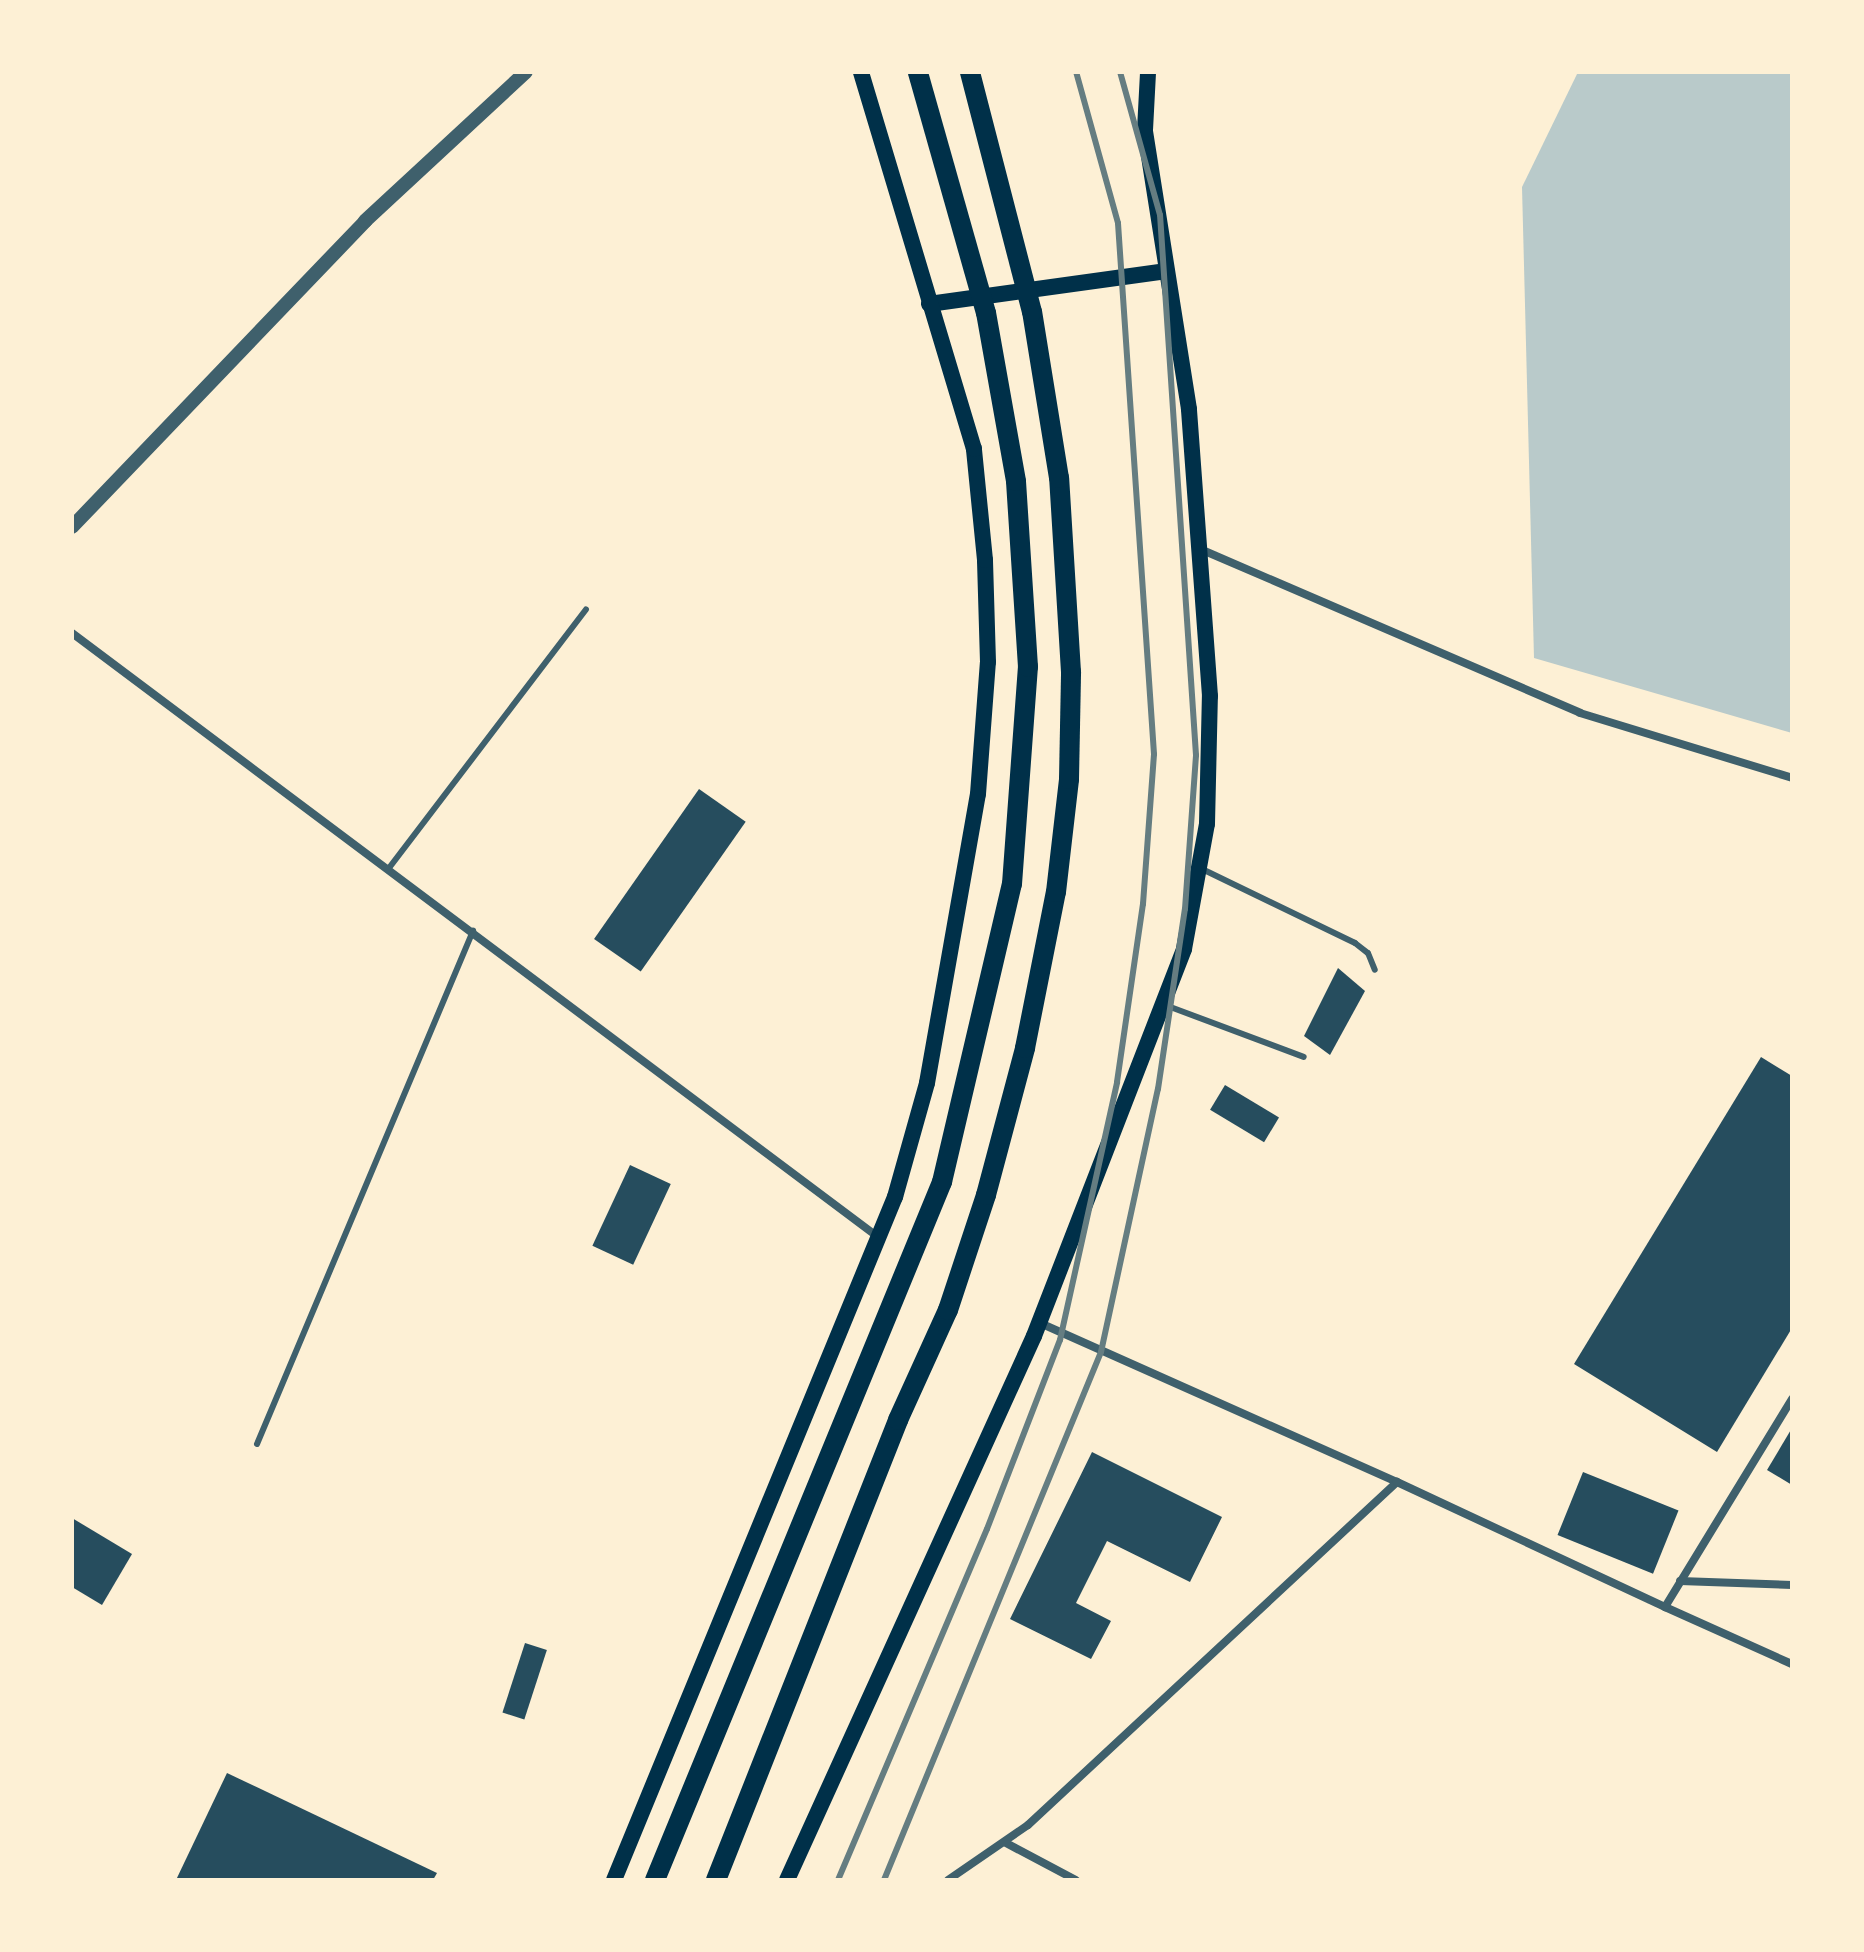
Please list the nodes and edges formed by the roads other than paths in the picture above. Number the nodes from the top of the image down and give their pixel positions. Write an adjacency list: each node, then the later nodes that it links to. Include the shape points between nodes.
1 (526, 72): 8 (street, via 365,221)
2 (861, 72): 7 (main road)
3 (918, 72): 30 (main road, via 986,313 1016,481 1028,667 1012,884 942,1182)
4 (970, 72): 31 (main road, via 1032,312 1059,478 1071,672 1069,779 1056,892 1025,1048 986,1195 948,1310 898,1420)
5 (1148, 72): 6 (main road, via 1145,130)
6 (1167, 271): 7 (main road); 9 (main road, via 1189,409)
7 (929, 304): 19 (main road, via 974,449 988,662 978,794 958,927 927,1083)
8 (72, 527)
9 (1199, 549): 12 (street, via 1580,713); 14 (main road, via 1210,696 1207,824)
10 (586, 609): 13 (lane)
11 (72, 633): 13 (street)
12 (1792, 778)
13 (389, 868): 15 (street)
14 (1199, 868): 16 (lane, via 1355,943 1368,953); 17 (main road, via 1184,949)
15 (473, 931): 19 (street); 22 (lane)
16 (1375, 970)
17 (1163, 1004): 18 (lane); 20 (main road)
18 (1304, 1057)
19 (878, 1238): 29 (main road)
20 (1039, 1322): 23 (street); 32 (main road)
21 (1792, 1399): 24 (street)
22 (257, 1444)
23 (1397, 1482): 26 (street); 28 (street)
24 (1680, 1581): 25 (street); 26 (street)
25 (1792, 1585)
26 (1665, 1607): 27 (street)
27 (1792, 1664)
28 (1006, 1843): 33 (street); 34 (street)
29 (614, 1880)
30 (655, 1880)
31 (716, 1880)
32 (787, 1880)
33 (948, 1880)
34 (1076, 1880)

